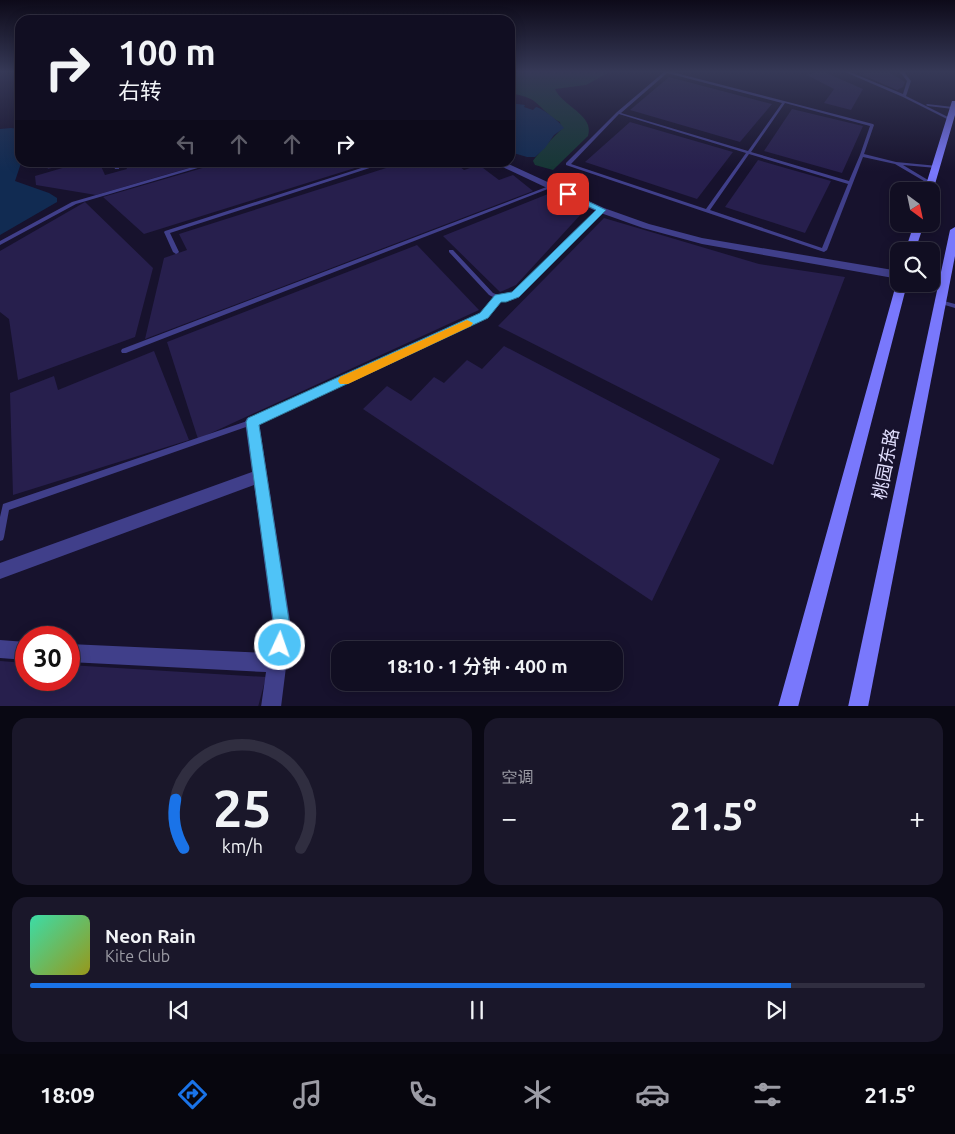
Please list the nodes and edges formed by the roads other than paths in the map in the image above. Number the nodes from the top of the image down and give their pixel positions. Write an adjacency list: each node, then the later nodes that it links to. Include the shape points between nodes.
1 (628, 105): 7 (lane)
2 (782, 105): 9 (lane)
3 (795, 105): 10 (lane, via 872,125)
4 (924, 105): 8 (lane)
5 (937, 105): 6 (lane)
6 (954, 106): 8 (main road)
7 (618, 113): 9 (lane); 21 (lane, via 568,164)
8 (950, 119): 15 (main road)
9 (749, 152): 16 (lane); 21 (lane)
10 (862, 155): 11 (lane); 16 (lane)
11 (896, 163): 15 (lane); 17 (lane)
12 (198, 167): 23 (lane, via 74,202)
13 (370, 167): 25 (lane, via 167,232)
14 (507, 167): 19 (street)
15 (936, 167): 18 (main road)
16 (851, 182): 21 (lane, via 824,250)
17 (923, 182)
18 (932, 182)
19 (551, 187): 20 (street); 31 (lane)
20 (602, 210): 26 (street, via 702,241); 28 (lane, via 516,294)
21 (707, 211)
22 (955, 230): 29 (main road, 桃园东路)
23 (0, 243)
24 (451, 251): 28 (lane)
25 (176, 252)
26 (890, 274)
27 (899, 292): 41 (main road, 桃园东路)
28 (498, 298): 32 (lane, via 484,316)
29 (940, 302): 30 (lane); 42 (main road, 桃园东路)
30 (955, 306)
31 (124, 351)
32 (252, 422): 33 (street); 34 (lane, via 6,507)
33 (260, 476): 35 (street); 39 (street, via 282,627)
34 (0, 537)
35 (0, 571)
36 (0, 649): 37 (street)
37 (15, 650)
38 (80, 654): 39 (street)
39 (278, 663): 40 (street)
40 (271, 706)
41 (788, 706)
42 (858, 706)

